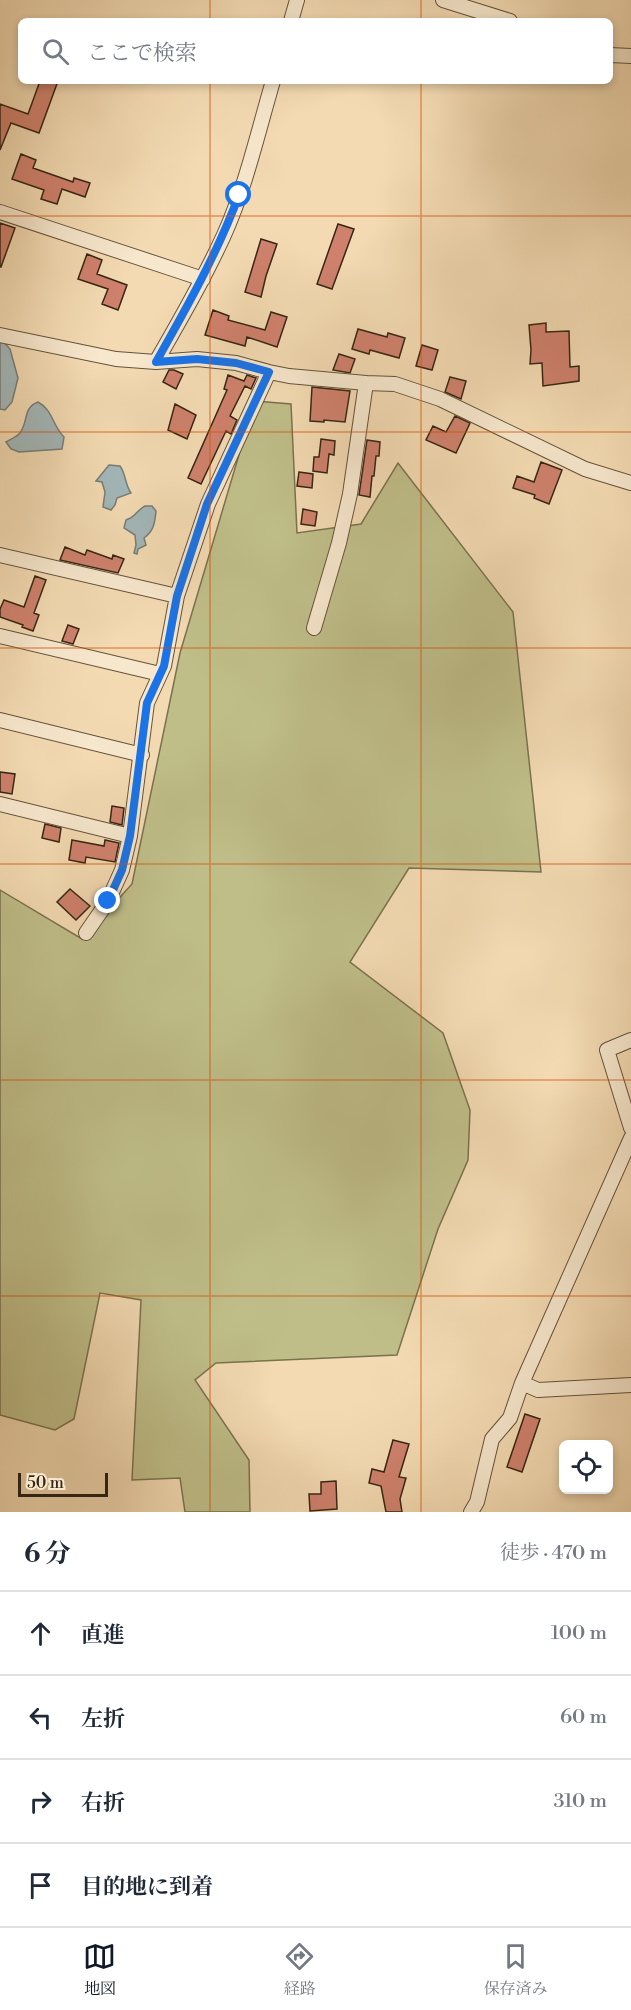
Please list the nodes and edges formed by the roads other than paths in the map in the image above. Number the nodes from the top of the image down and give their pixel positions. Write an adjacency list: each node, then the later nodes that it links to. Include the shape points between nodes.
1 (297, 0): 3 (street)
2 (445, 0): 4 (street)
3 (292, 18)
4 (501, 18)
5 (613, 55): 6 (street)
6 (631, 56)
7 (272, 84): 9 (street, via 239,195)
8 (0, 212): 9 (street)
9 (203, 279): 11 (street)
10 (0, 335): 11 (street, via 116,359)
11 (156, 362): 12 (street, via 197,359)
12 (269, 372): 13 (street); 16 (street, via 207,504)
13 (366, 383): 14 (street, via 395,384 440,399 585,469); 17 (street, via 350,494)
14 (631, 483)
15 (0, 555): 16 (street)
16 (177, 596): 19 (street)
17 (314, 628)
18 (0, 636): 19 (street)
19 (160, 674): 21 (street, via 147,703)
20 (0, 720): 21 (street)
21 (142, 755): 23 (street)
22 (0, 804): 23 (street)
23 (130, 836): 24 (street, via 122,870 108,901)
24 (86, 933)
25 (631, 1040): 26 (street, via 606,1050)
26 (631, 1128)
27 (631, 1138): 28 (street)
28 (522, 1383): 29 (street, via 538,1390); 30 (street, via 510,1418 492,1439 477,1502)
29 (631, 1385)
30 (471, 1512)

